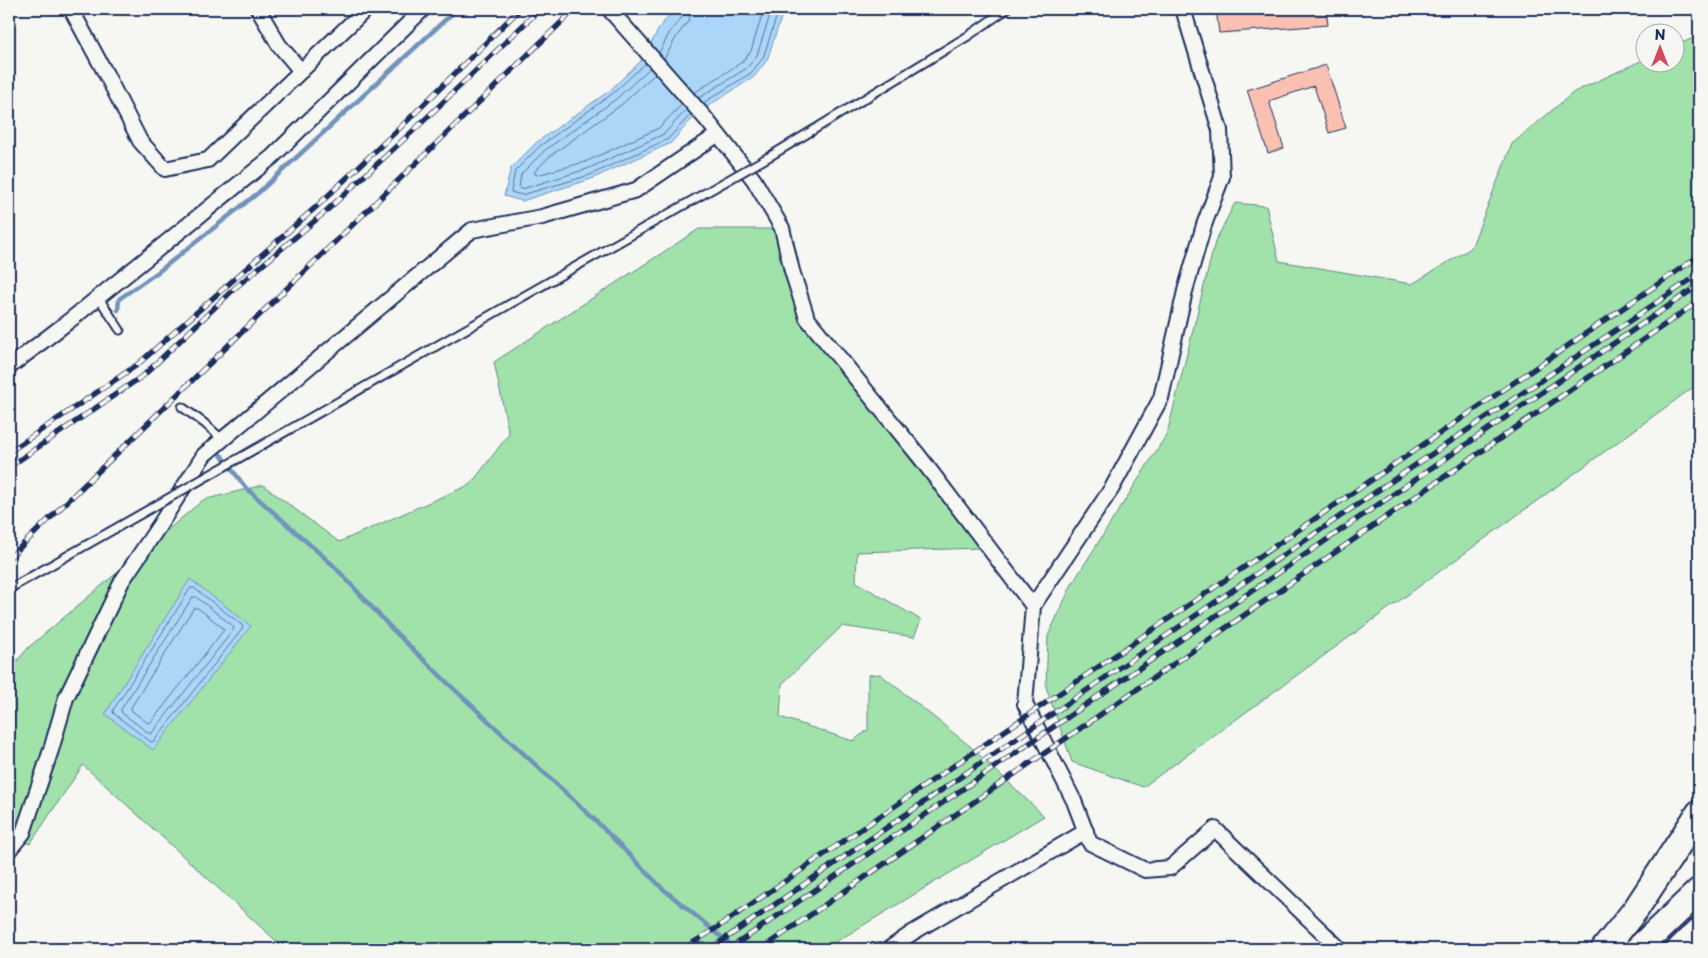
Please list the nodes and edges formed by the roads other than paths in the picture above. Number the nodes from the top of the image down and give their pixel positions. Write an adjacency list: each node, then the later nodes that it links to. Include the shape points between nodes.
1 (71, 9): 8 (street, via 140,141 165,169 208,160)
2 (258, 9): 8 (street, via 279,45)
3 (366, 9): 8 (street)
4 (423, 9): 10 (street, via 272,157)
5 (610, 9): 9 (street)
6 (1007, 9): 15 (lane, bridge, via 772,154)
7 (1183, 9): 16 (street, via 1220,130 1222,177 1184,291 1161,398 1112,488)
8 (301, 71)
9 (717, 135): 14 (street, via 636,190 542,217 472,230); 16 (street, via 754,180 782,228 807,318 919,456)
10 (98, 296): 11 (lane); 12 (street)
11 (120, 330)
12 (9, 367)
13 (182, 407): 14 (lane)
14 (222, 439): 19 (street, via 204,455 122,581 66,698 23,833)
15 (9, 589)
16 (1033, 606): 18 (street, via 1025,704 1074,800)
17 (1699, 813): 24 (highway, via 1636,909)
18 (1086, 831): 22 (street); 23 (street, via 1090,843 1146,870 1170,868 1215,829)
19 (9, 850)
20 (1699, 891): 25 (highway)
21 (1699, 932): 26 (highway)
22 (889, 949)
23 (1340, 949)
24 (1604, 949)
25 (1638, 949)
26 (1680, 949)

